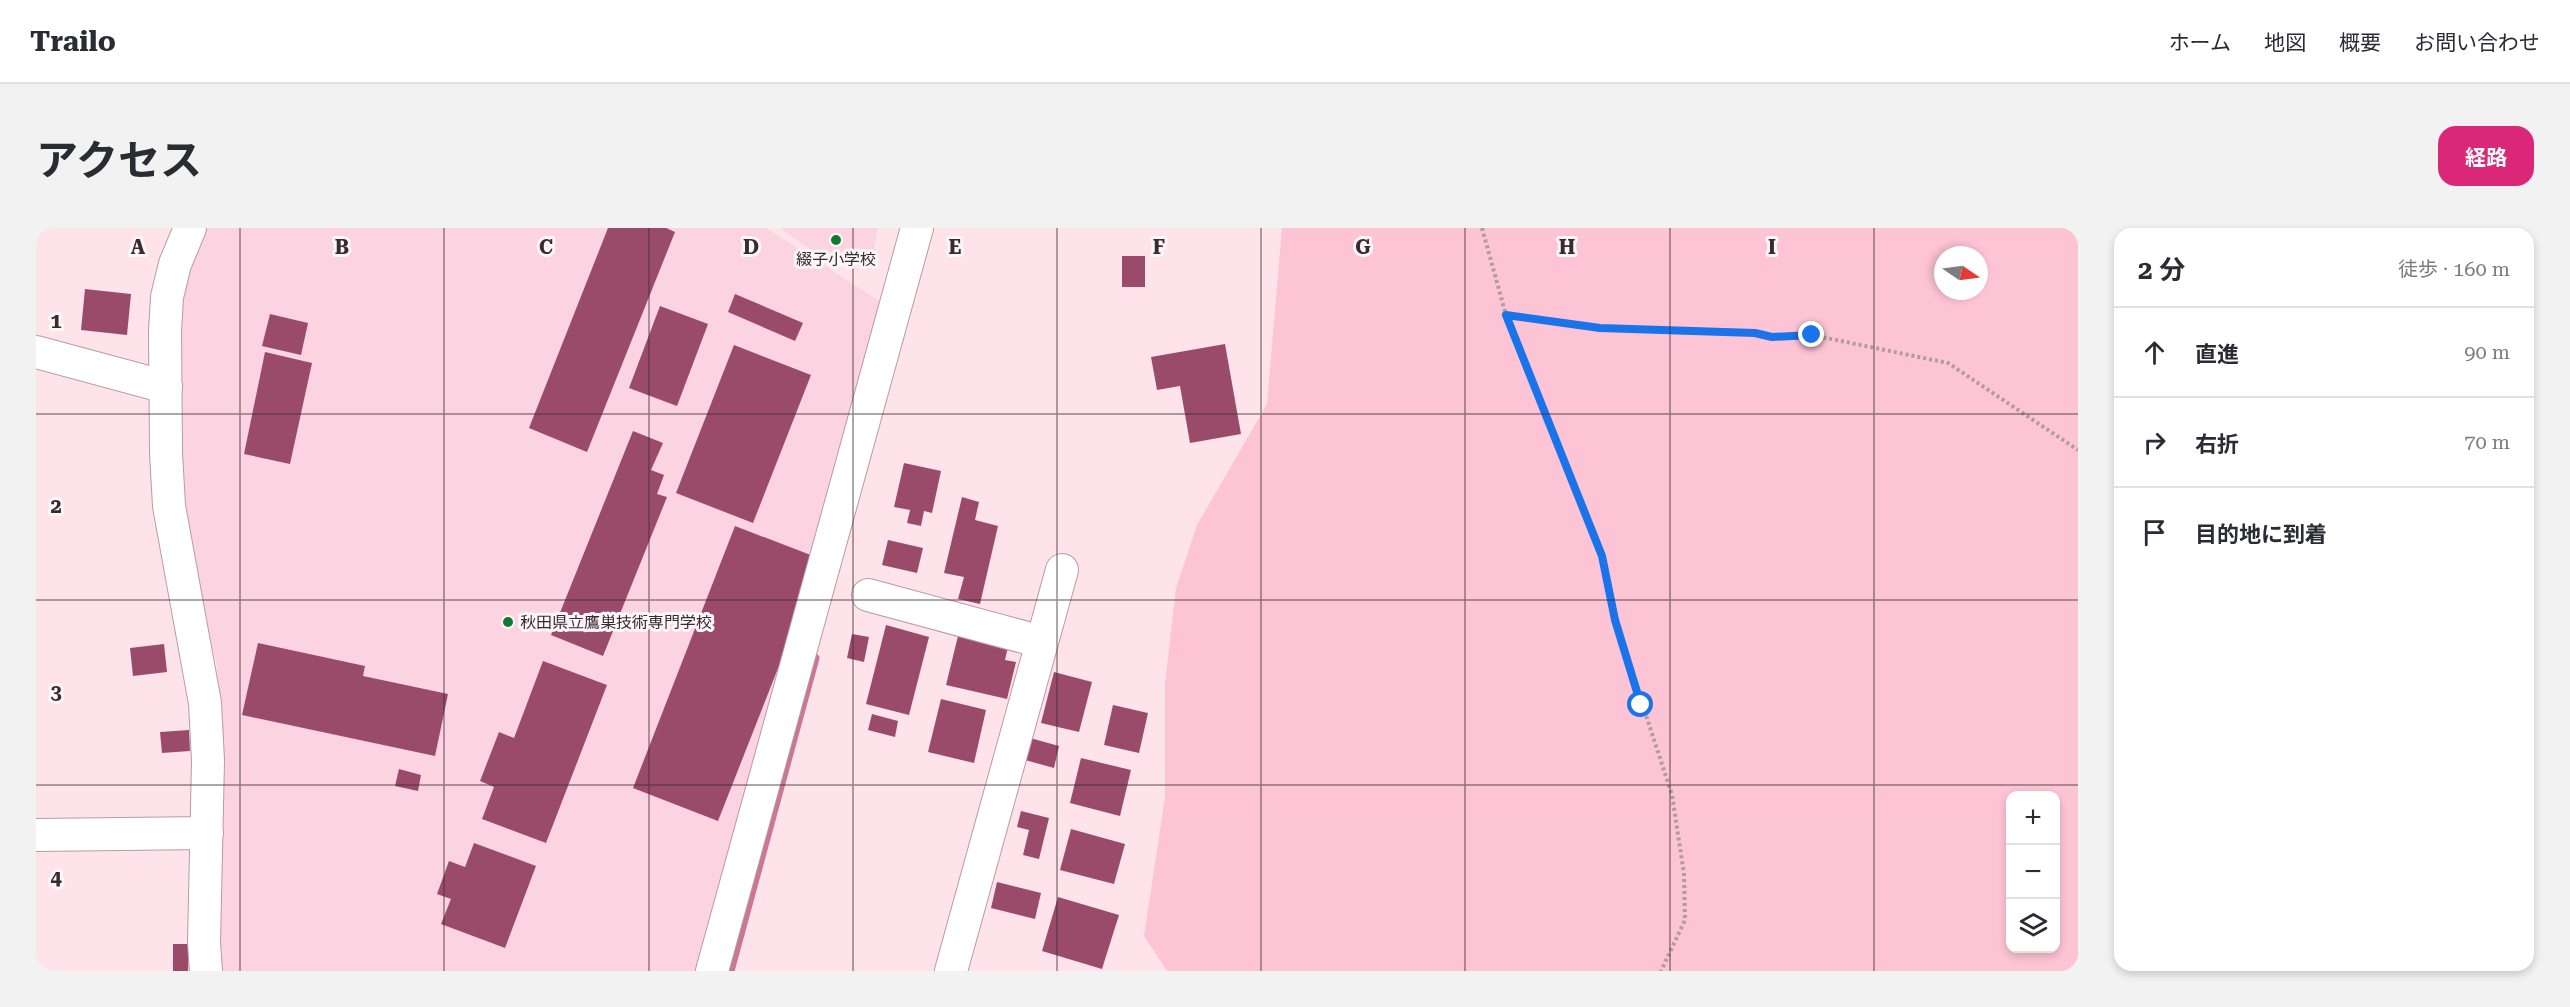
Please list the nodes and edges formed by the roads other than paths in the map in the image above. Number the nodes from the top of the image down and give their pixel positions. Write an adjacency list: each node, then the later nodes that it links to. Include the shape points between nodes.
1 (190, 228): 4 (street, via 167,297)
2 (917, 228): 11 (street)
3 (36, 352): 4 (street)
4 (165, 387): 8 (street, via 170,506 205,703)
5 (1062, 570): 7 (street)
6 (868, 595): 7 (street)
7 (1042, 642): 12 (street)
8 (207, 833): 9 (street); 10 (street)
9 (36, 835)
10 (206, 971)
11 (712, 971)
12 (951, 971)

